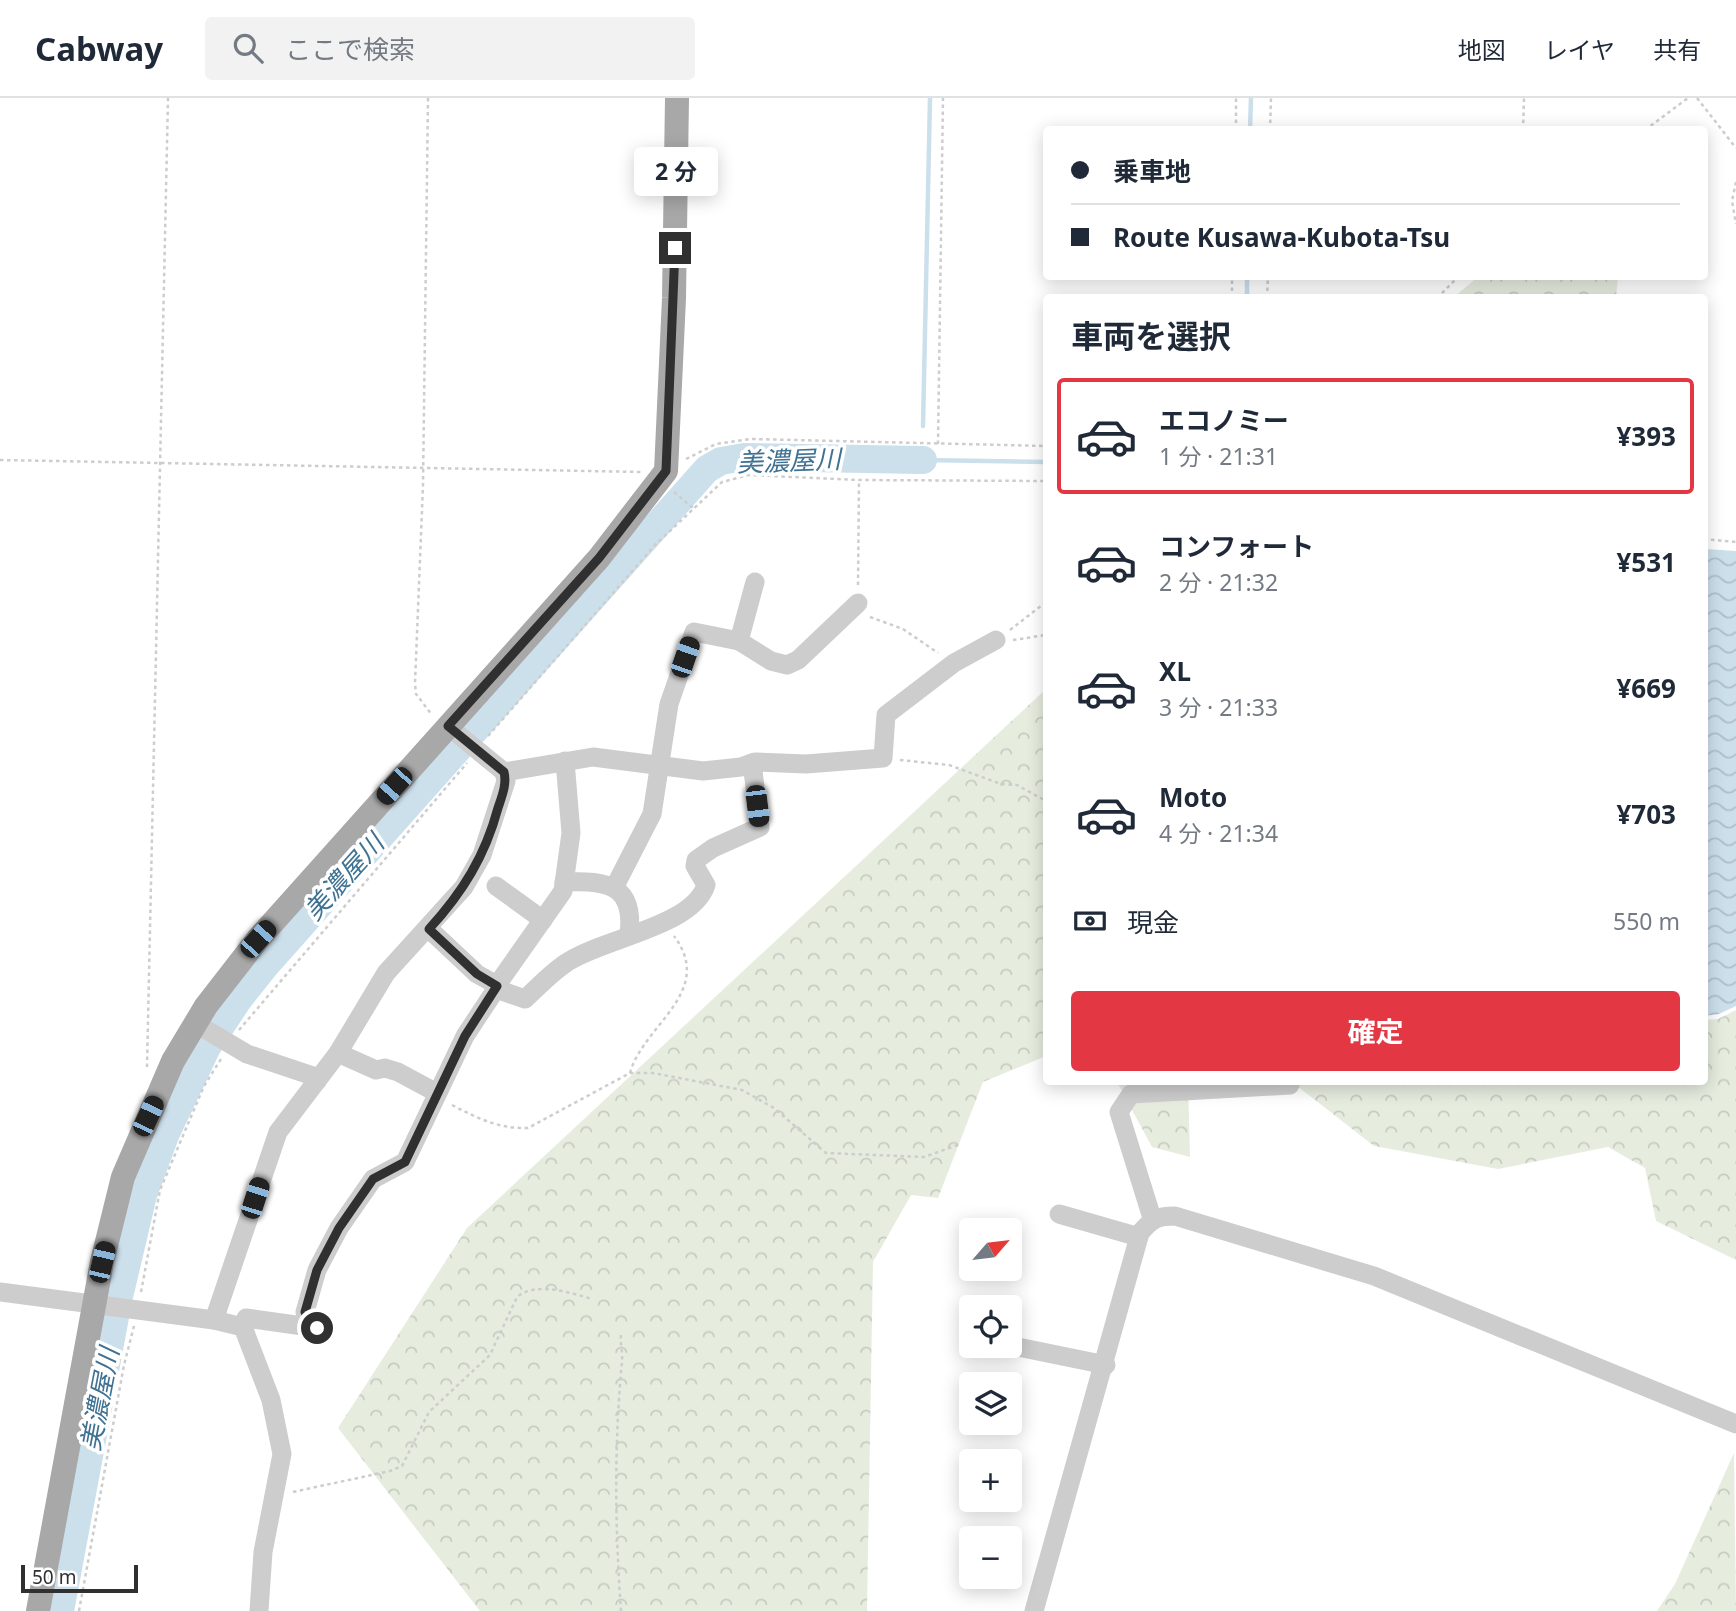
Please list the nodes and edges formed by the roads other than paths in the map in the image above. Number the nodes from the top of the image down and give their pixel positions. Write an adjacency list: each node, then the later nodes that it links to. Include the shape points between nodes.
1 (677, 98): 6 (main road, via 669,480)
2 (755, 582): 4 (street)
3 (858, 603): 4 (street, via 787,665 771,661)
4 (739, 640): 9 (street, via 694,632 669,704)
5 (996, 640): 8 (street, via 954,663 886,715 883,758)
6 (446, 728): 10 (street); 18 (main road, via 258,939)
7 (565, 761): 9 (street, via 593,757); 10 (street); 11 (street, via 571,833)
8 (752, 763): 9 (street, via 703,771); 16 (street, via 760,827 696,860 706,885 703,894 664,922)
9 (660, 766): 13 (street, via 652,814)
10 (504, 772): 15 (street, via 506,781 482,855 464,887)
11 (564, 882): 13 (street, via 601,882); 14 (street, via 563,891)
12 (496, 887): 14 (street)
13 (614, 888): 16 (street, via 630,904)
14 (543, 919): 17 (street)
15 (429, 929): 17 (street); 19 (street, via 386,973)
16 (629, 935): 17 (street, via 567,962 525,999)
17 (496, 987): 22 (street)
18 (199, 1026): 20 (street, via 247,1054); 27 (main road, via 157,1096 123,1177)
19 (338, 1053): 20 (street); 22 (street, via 376,1070 398,1072)
20 (317, 1081): 28 (street, via 274,1140)
21 (1290, 1085): 24 (street, via 1130,1094 1119,1112)
22 (435, 1097): 29 (street, via 405,1162 373,1179 317,1270 305,1312 319,1324 317,1328 246,1318)
23 (1059, 1214): 25 (street)
24 (1152, 1218): 25 (street); 32 (street, via 1175,1216 1374,1276)
25 (1139, 1237): 31 (street)
26 (0, 1292): 27 (street)
27 (99, 1305): 28 (street); 33 (main road)
28 (214, 1320): 29 (street)
29 (243, 1327): 34 (street, via 280,1437 281,1468 264,1552)
30 (1022, 1348): 31 (street)
31 (1105, 1365): 35 (street)
32 (1736, 1424)
33 (38, 1611)
34 (259, 1611)
35 (1034, 1611)

